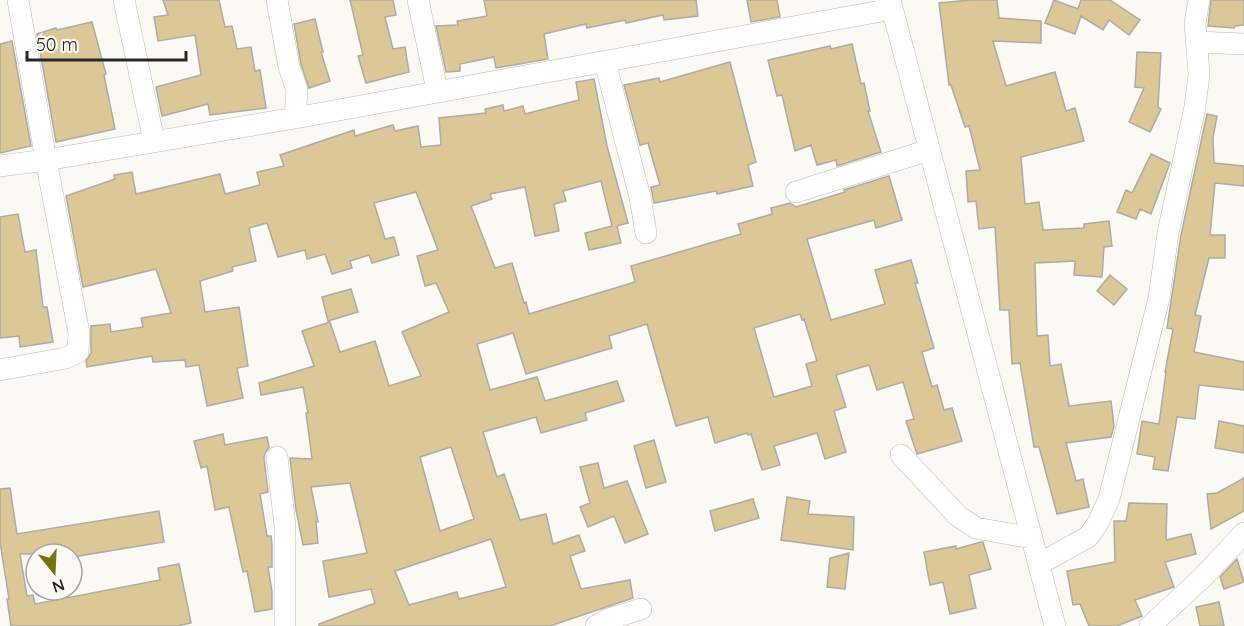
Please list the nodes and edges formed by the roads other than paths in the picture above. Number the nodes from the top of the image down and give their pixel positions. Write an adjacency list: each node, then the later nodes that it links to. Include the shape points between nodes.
1 (18, 0): 14 (street)
2 (124, 0): 12 (street)
3 (277, 0): 11 (street, via 297,90)
4 (418, 0): 10 (street)
5 (1199, 0): 7 (street)
6 (891, 4): 9 (street); 13 (street)
7 (1196, 42): 8 (street); 23 (street, via 1195,107 1168,233 1159,298 1109,499 1088,537)
8 (1244, 44)
9 (605, 62): 10 (street); 17 (street)
10 (437, 90): 11 (street)
11 (295, 117): 12 (street)
12 (154, 141): 14 (street)
13 (929, 150): 16 (street); 22 (street)
14 (46, 160): 15 (street); 18 (street, via 79,333 78,352 66,358)
15 (0, 166)
16 (796, 192)
17 (646, 233)
18 (0, 370)
19 (901, 455): 22 (street, via 958,516 976,528)
20 (277, 456): 25 (street, via 285,525)
21 (1244, 533): 28 (street)
22 (1032, 538): 23 (street)
23 (1039, 564): 27 (street)
24 (641, 609): 26 (street)
25 (285, 626)
26 (596, 626)
27 (1055, 626)
28 (1150, 626)

